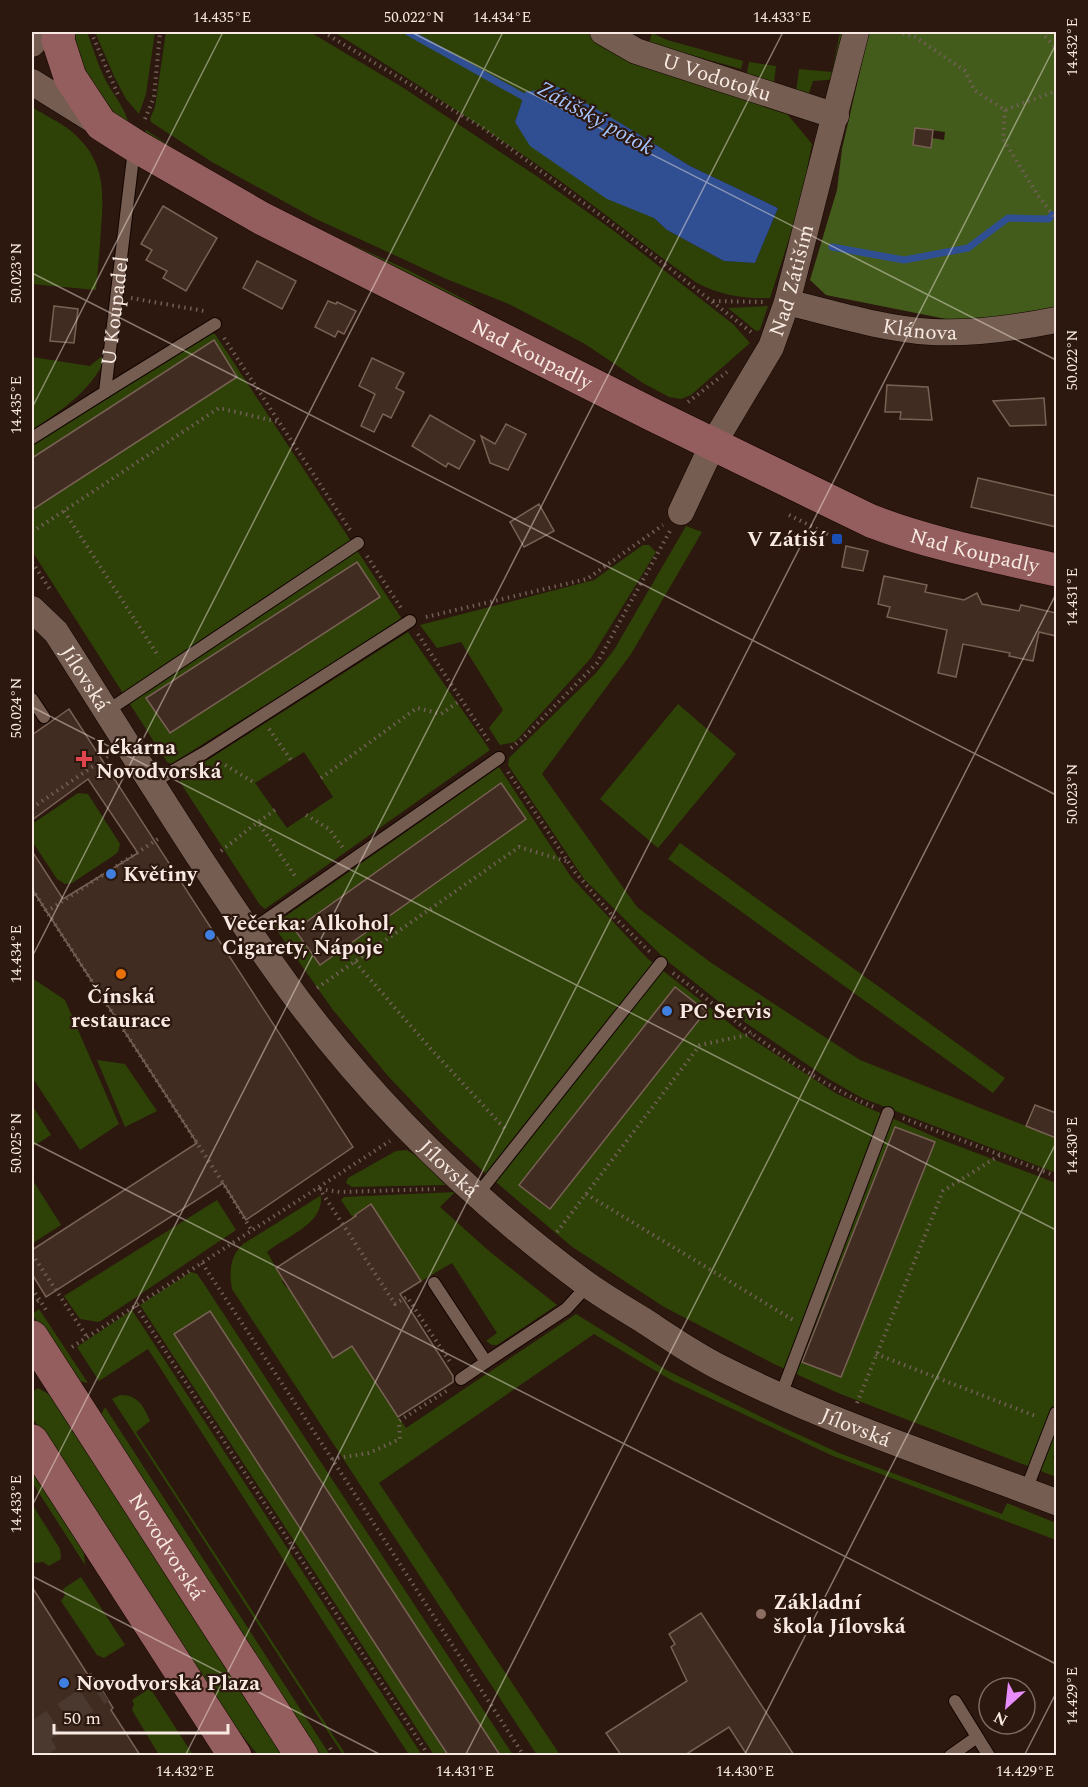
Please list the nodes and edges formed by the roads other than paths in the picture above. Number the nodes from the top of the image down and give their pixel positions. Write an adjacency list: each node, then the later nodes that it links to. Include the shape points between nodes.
1 (43, 32): 5 (street)
2 (59, 32): 7 (street, via 70,77)
3 (603, 32): 8 (street, U Vodotoku, via 636,51)
4 (856, 32): 8 (street, Nad Zátiším)
5 (32, 44)
6 (32, 82): 7 (street, Nad Koupadly)
7 (110, 112): 9 (street, Nad Koupadly)
8 (836, 116): 10 (street, Nad Zátiším)
9 (135, 130): 13 (lane, U Koupadel); 15 (street, Nad Koupadly, via 261,218)
10 (787, 302): 11 (street, Klánova, via 871,323 932,332 996,331); 15 (street, Nad Zátiším, via 771,347)
11 (1056, 320)
12 (215, 324): 13 (lane)
13 (105, 392): 14 (lane, U Koupadel)
14 (32, 438)
15 (713, 444): 16 (street, Nad Zátiším); 18 (street, Nad Koupadly, via 904,534)
16 (681, 512)
17 (358, 543): 22 (lane)
18 (1056, 570)
19 (32, 609): 22 (street, Jílovská, via 56,632)
20 (410, 621): 25 (lane)
21 (32, 699): 23 (lane)
22 (107, 711): 25 (street, Jílovská)
23 (44, 717)
24 (499, 758): 26 (lane)
25 (152, 783): 26 (street, Jílovská)
26 (250, 932): 29 (street, Jílovská, via 298,1001 346,1059 408,1129)
27 (661, 963): 29 (lane)
28 (888, 1113): 35 (lane)
29 (478, 1194): 31 (street, Jílovská)
30 (434, 1283): 33 (lane)
31 (588, 1285): 33 (lane, via 566,1309); 35 (street, Jílovská, via 723,1369)
32 (46, 1345): 43 (street, Novodvorská)
33 (486, 1362): 34 (lane)
34 (461, 1379)
35 (781, 1395): 38 (street, Jílovská)
36 (1055, 1418): 38 (lane)
37 (32, 1441): 42 (street)
38 (1026, 1490): 39 (street, Jílovská)
39 (1056, 1502)
40 (955, 1701): 41 (lane)
41 (977, 1737): 44 (lane); 45 (lane)
42 (235, 1755)
43 (302, 1755)
44 (950, 1755)
45 (989, 1755)

